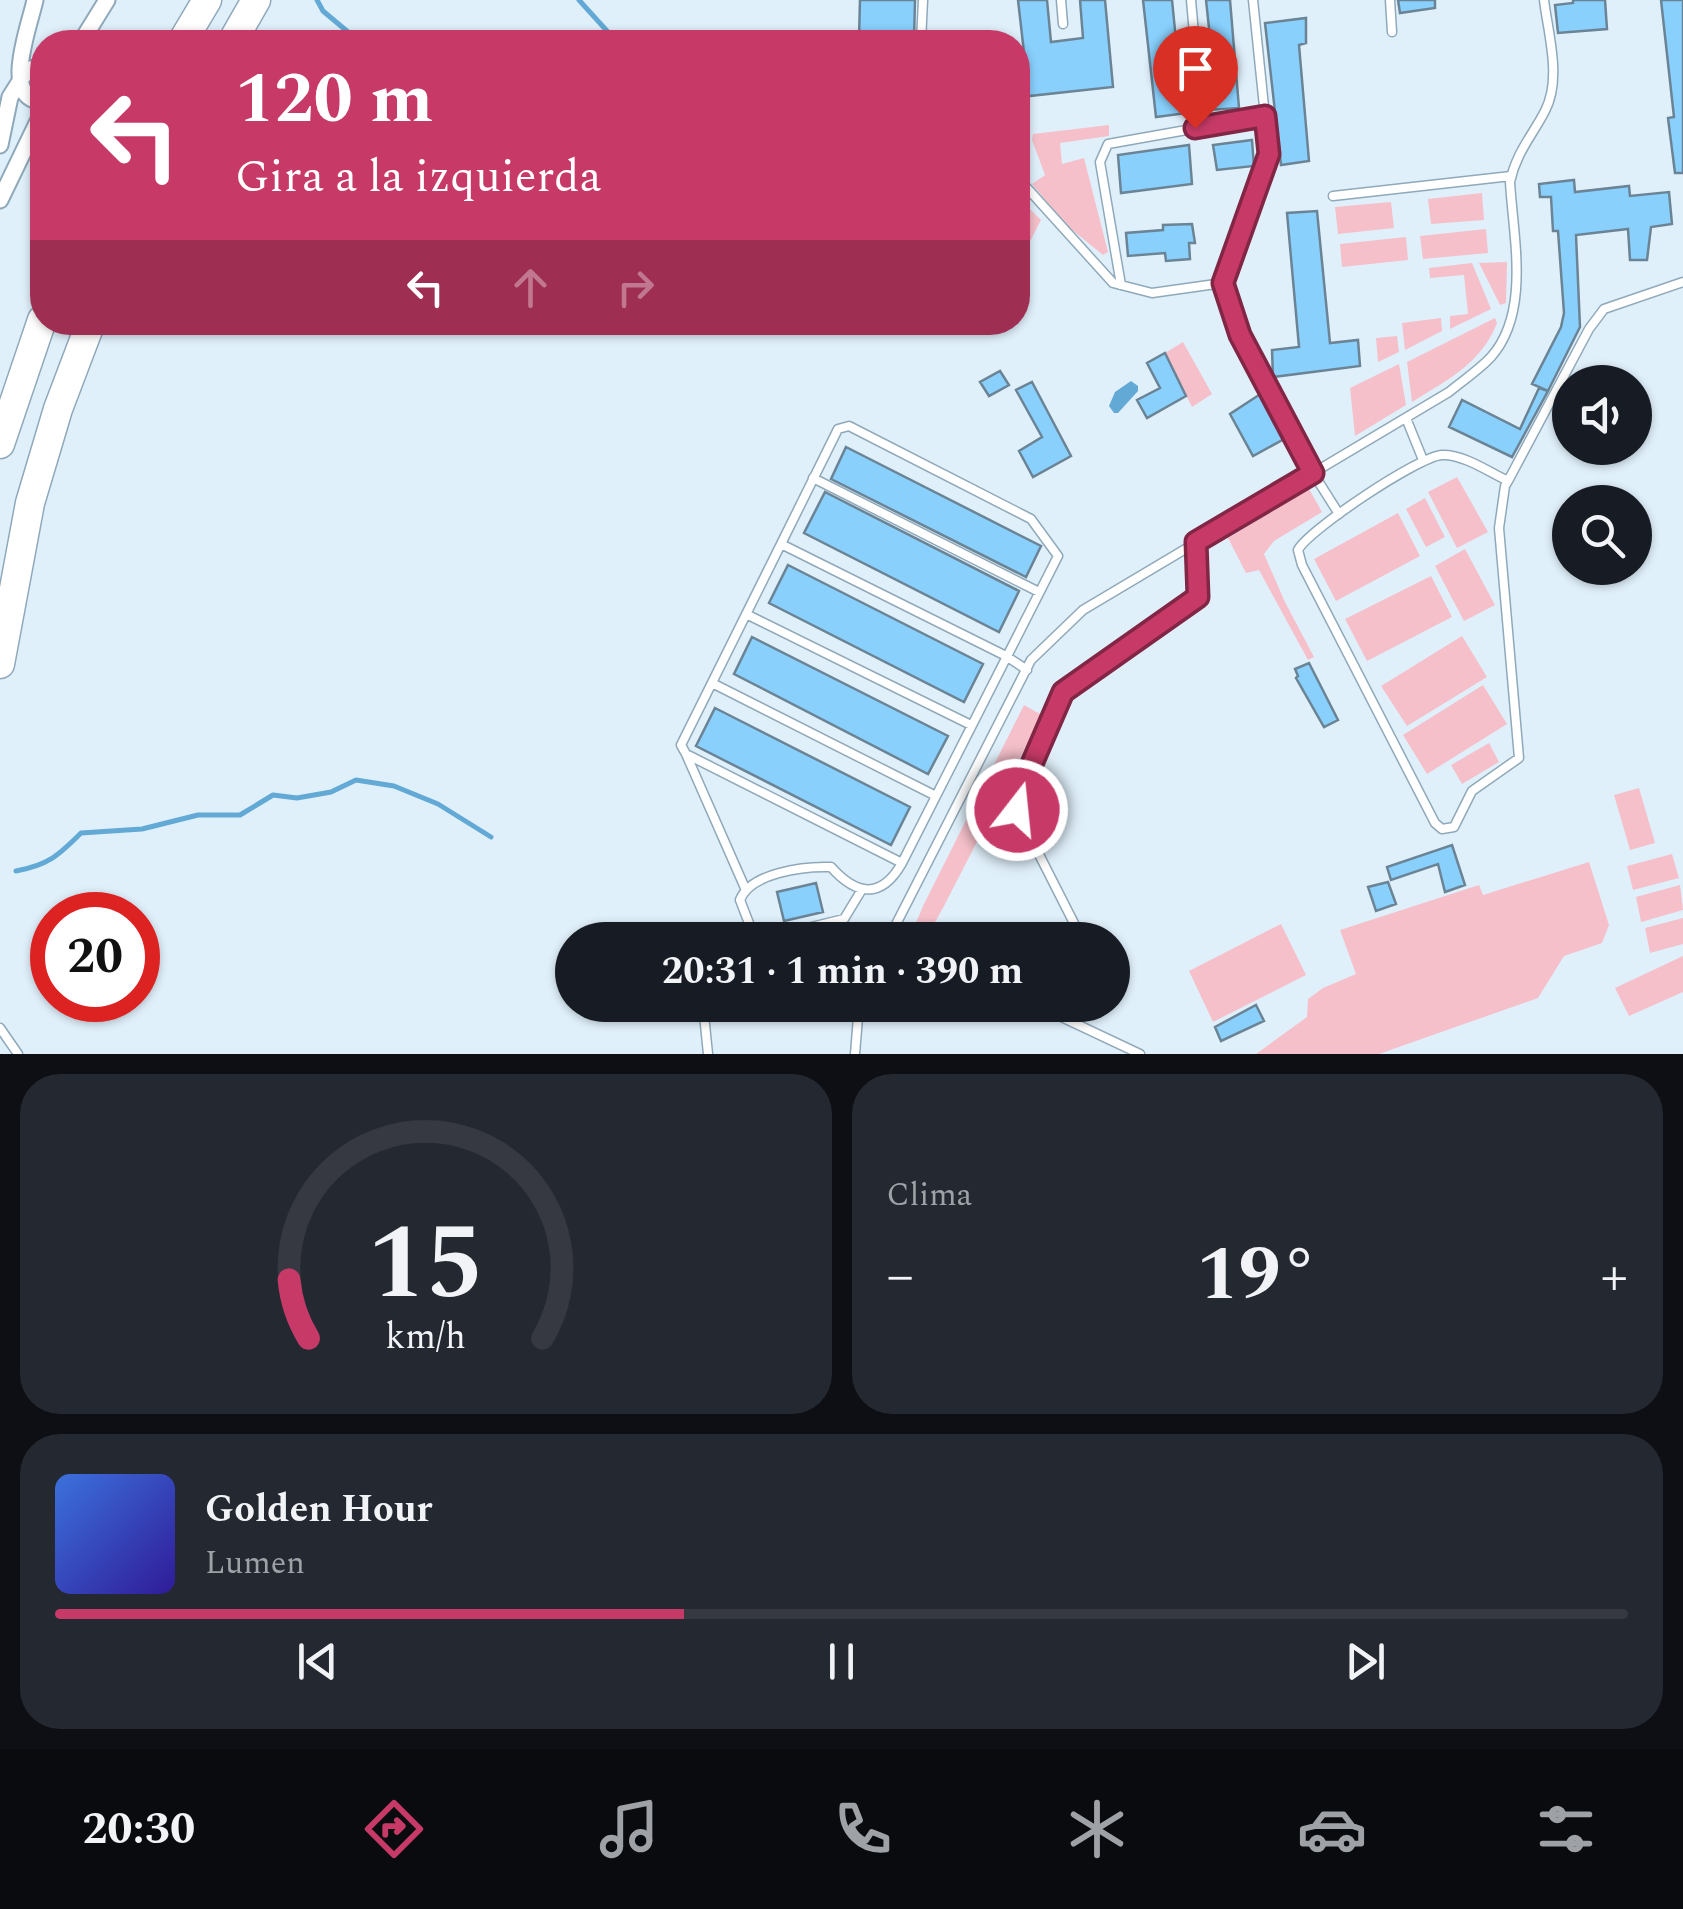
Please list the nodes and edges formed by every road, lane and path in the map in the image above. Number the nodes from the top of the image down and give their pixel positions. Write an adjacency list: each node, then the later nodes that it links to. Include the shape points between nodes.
1 (35, 0): 12 (street)
2 (107, 0): 13 (street)
3 (207, 0): 14 (highway)
4 (256, 0): 15 (highway)
5 (923, 0): 16 (lane)
6 (1061, 0): 11 (lane)
7 (1191, 0): 18 (lane)
8 (1253, 0): 23 (lane)
9 (1390, 0): 17 (lane)
10 (1544, 0): 26 (lane, via 1552,92)
11 (1064, 24)
12 (29, 30): 19 (street); 21 (street)
13 (88, 30)
14 (189, 30)
15 (239, 30)
16 (922, 30)
17 (1392, 32)
18 (1196, 45)
19 (30, 56)
20 (30, 69): 21 (street)
21 (21, 80): 22 (street); 25 (street, via 10,97)
22 (30, 98)
23 (1265, 116): 31 (lane, via 1269,154); 32 (lane, via 1108,144 1100,162)
24 (30, 138): 29 (street)
25 (0, 145)
26 (1512, 176): 28 (lane); 35 (lane, via 1516,286 1504,337 1448,392)
27 (1030, 191): 32 (lane)
28 (1333, 196)
29 (0, 200)
30 (1683, 282): 40 (lane, via 1604,308)
31 (1223, 283): 32 (lane, via 1152,293); 38 (lane, via 1240,335)
32 (1121, 285)
33 (37, 335): 36 (highway)
34 (86, 335): 47 (highway, via 30,503)
35 (1406, 418): 37 (lane); 38 (lane)
36 (0, 444)
37 (1423, 460): 40 (lane, via 1443,454); 41 (lane)
38 (1313, 473): 41 (lane); 42 (lane)
39 (813, 478): 43 (lane); 44 (lane); 44 (lane, via 838,430 849,426 1031,519 1058,556)
40 (1508, 481): 41 (lane, via 1499,528 1520,758 1472,791 1454,828 1434,823 1302,564 1302,541)
41 (1339, 514)
42 (1196, 542): 48 (lane, via 1082,610); 57 (lane, via 1198,597 1063,692 1018,796 1017,810)
43 (781, 544): 45 (lane); 46 (lane)
44 (1039, 592): 46 (lane)
45 (746, 614): 49 (lane); 50 (lane)
46 (1006, 656): 48 (lane); 50 (lane)
47 (0, 664)
48 (1026, 670): 56 (lane)
49 (712, 683): 51 (lane, via 681,745); 52 (lane)
50 (971, 725): 52 (lane)
51 (686, 754): 53 (lane); 54 (lane)
52 (936, 796): 53 (lane)
53 (902, 864): 55 (lane, via 882,886)
54 (745, 888): 55 (lane, via 760,879 831,866); 55 (lane, via 740,900 752,931 763,940 844,919)
55 (861, 891)
56 (900, 922)
57 (1074, 922)
58 (705, 1022): 63 (lane)
59 (858, 1022): 64 (lane)
60 (1072, 1022): 65 (lane)
61 (0, 1028): 62 (lane)
62 (18, 1054)
63 (708, 1054)
64 (855, 1054)
65 (1140, 1054)

